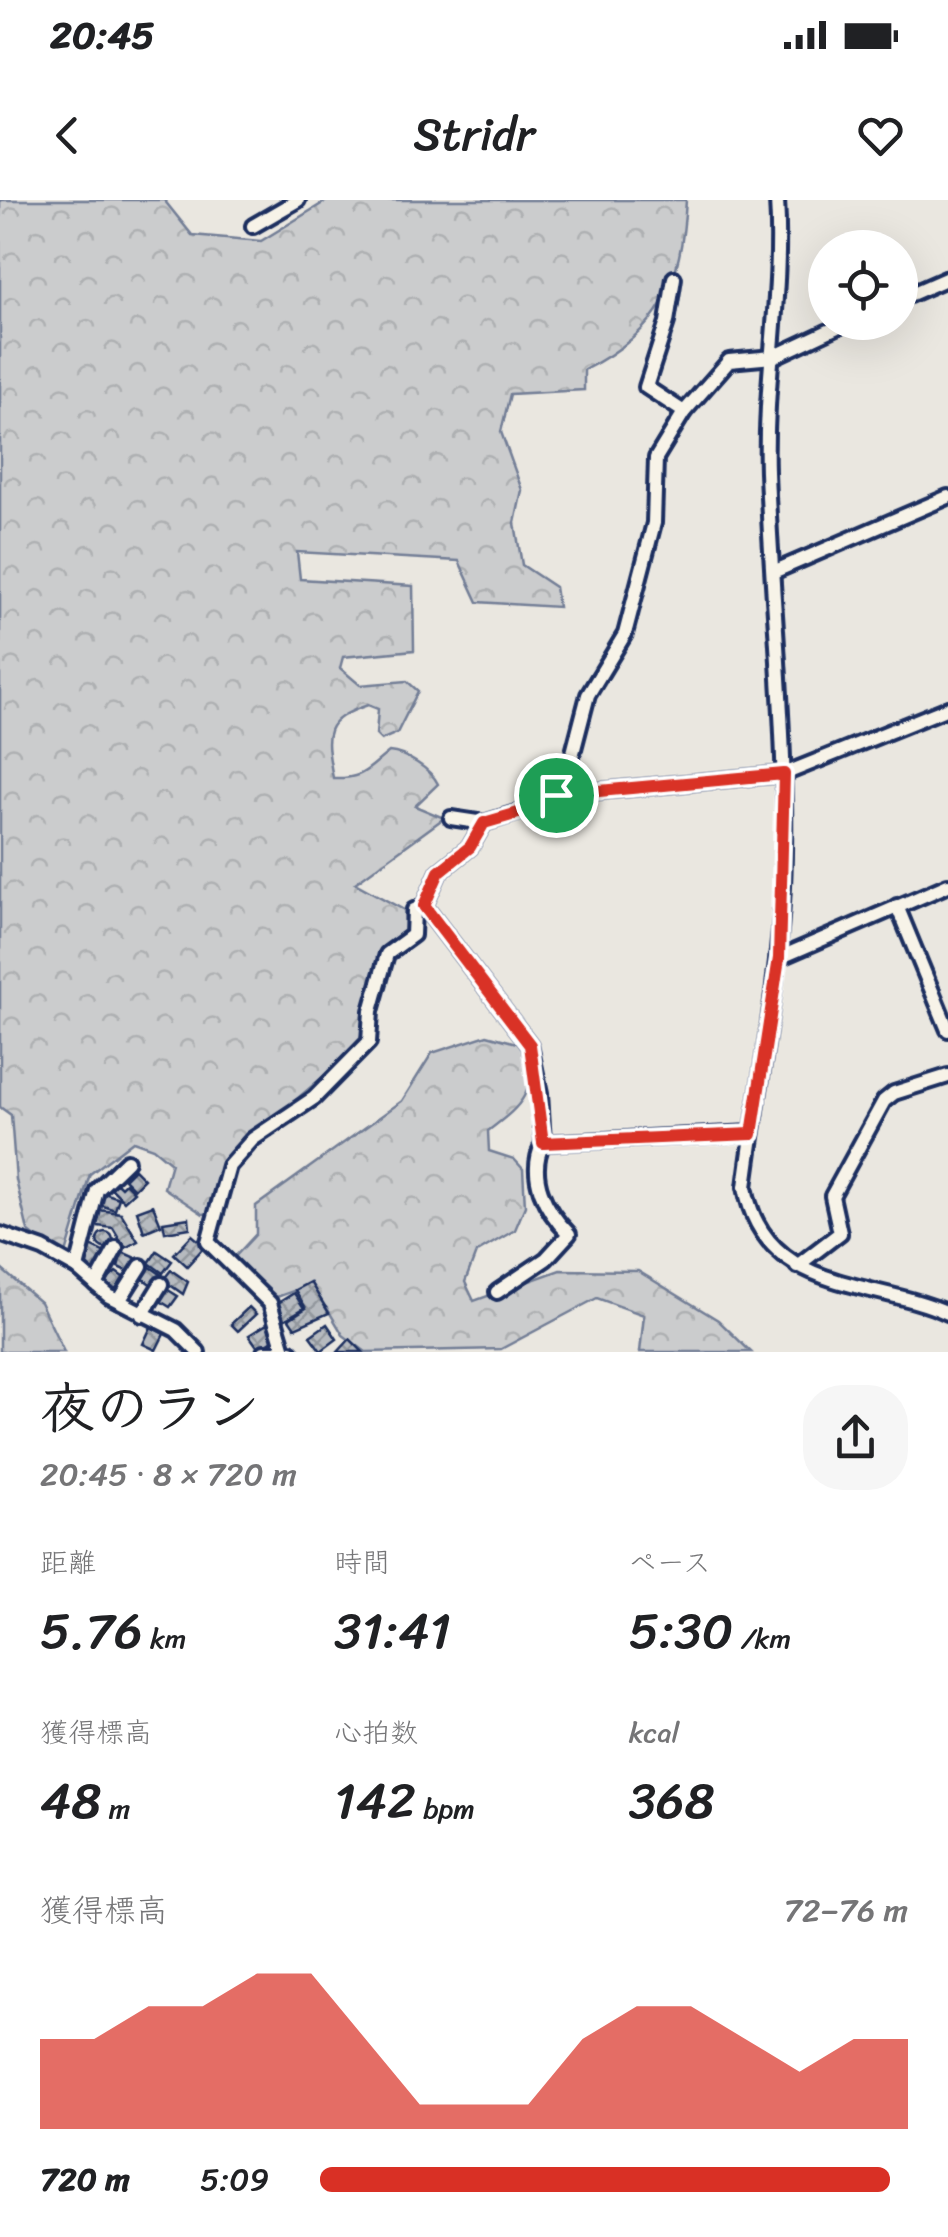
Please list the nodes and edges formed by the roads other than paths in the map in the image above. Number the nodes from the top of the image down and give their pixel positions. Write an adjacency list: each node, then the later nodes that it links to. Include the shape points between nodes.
1 (298, 200): 3 (street)
2 (777, 200): 8 (street)
3 (253, 226)
4 (674, 278): 9 (street, via 646,386)
5 (948, 278): 6 (street)
6 (918, 290)
7 (810, 340): 8 (street)
8 (773, 358): 9 (street, via 729,361); 11 (street, via 767,468)
9 (684, 412): 14 (street, via 656,458 654,522 625,634 590,692)
10 (948, 497): 11 (street)
11 (774, 572): 13 (street)
12 (948, 708): 13 (street)
13 (784, 774): 14 (street); 20 (street)
14 (556, 795): 16 (street, via 542,806)
15 (452, 818): 16 (street)
16 (484, 823): 18 (street, via 470,847 439,872)
17 (948, 885): 19 (street)
18 (424, 906): 24 (street, via 530,1045); 37 (street, via 414,910 413,935 387,954 368,1042 314,1098 254,1139 224,1175 208,1242 270,1303)
19 (897, 906): 20 (street); 21 (street)
20 (779, 958): 23 (street)
21 (948, 1030)
22 (948, 1076): 29 (street, via 884,1101 832,1196 840,1233)
23 (752, 1134): 24 (street); 29 (street, via 748,1200)
24 (543, 1143): 33 (street, via 536,1178 551,1216 569,1234 546,1259)
25 (127, 1161): 30 (street, via 97,1190)
26 (0, 1234): 30 (street)
27 (116, 1248): 32 (street)
28 (142, 1266): 34 (street)
29 (797, 1266): 35 (street)
30 (77, 1268): 32 (street)
31 (162, 1284): 36 (street)
32 (96, 1285): 34 (street)
33 (497, 1292)
34 (119, 1302): 36 (street)
35 (948, 1313)
36 (142, 1314): 38 (street, via 176,1330)
37 (288, 1351): 39 (street)
38 (198, 1352)
39 (264, 1352)

